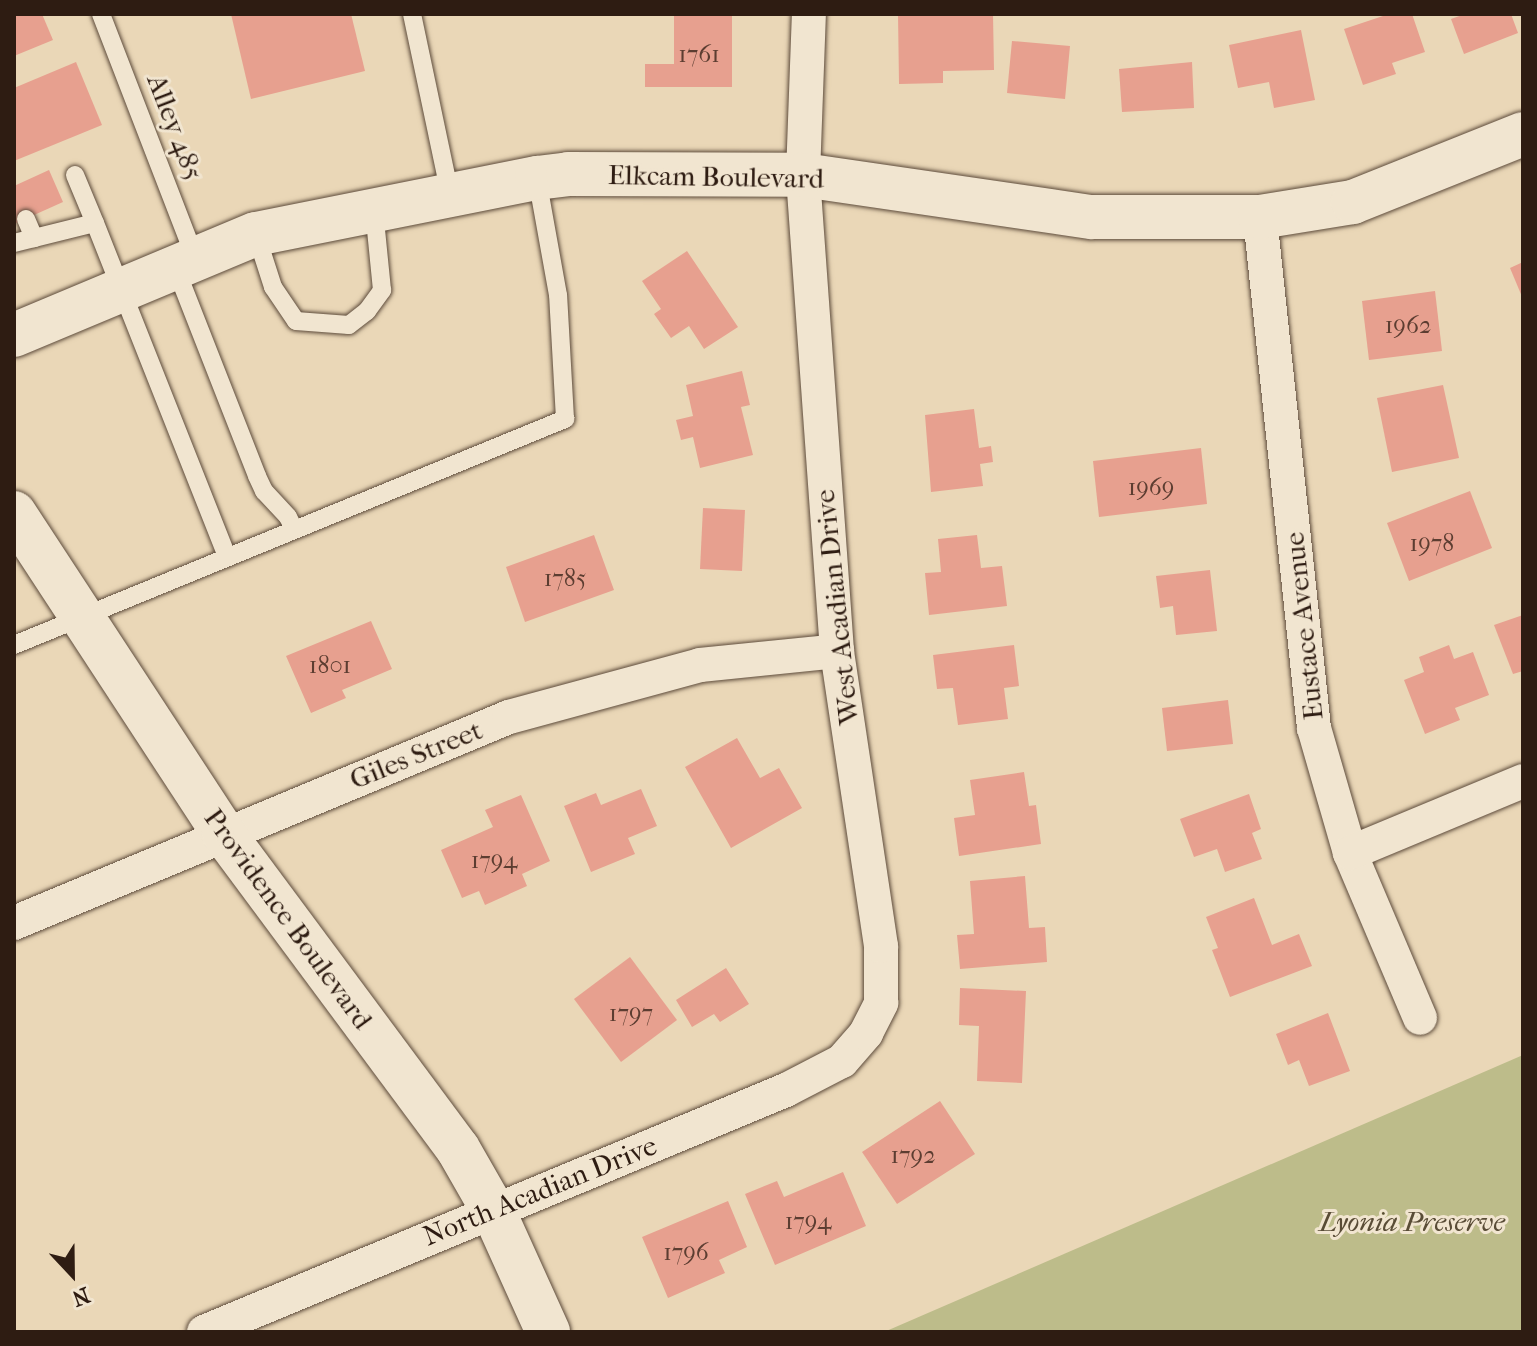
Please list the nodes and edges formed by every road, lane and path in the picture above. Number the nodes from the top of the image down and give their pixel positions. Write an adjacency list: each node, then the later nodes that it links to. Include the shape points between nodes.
1 (101, 14): 16 (lane, Alley 485)
2 (412, 14): 8 (lane)
3 (809, 14): 6 (street, West Acadian Drive)
4 (1523, 134): 10 (street, Elkcam Boulevard, via 1353,202)
5 (75, 175): 12 (lane)
6 (803, 175): 7 (street, Elkcam Boulevard); 10 (street, Elkcam Boulevard, via 1092,217); 24 (street, West Acadian Drive)
7 (537, 178): 8 (street, Elkcam Boulevard); 19 (lane, via 558,295 565,419)
8 (450, 194): 9 (street, Elkcam Boulevard)
9 (374, 210): 13 (street, Elkcam Boulevard); 13 (lane, via 382,290 349,325 296,321 273,287)
10 (1260, 217): 27 (street, Eustace Avenue, via 1314,728)
11 (26, 219): 14 (lane)
12 (95, 223): 14 (lane); 17 (lane)
13 (256, 234): 16 (street, Elkcam Boulevard)
14 (34, 238): 15 (lane)
15 (14, 243)
16 (186, 264): 17 (street, Elkcam Boulevard); 19 (lane, Alley 485, via 257,476)
17 (124, 290): 18 (street, Elkcam Boulevard); 21 (lane)
18 (14, 335)
19 (294, 529): 21 (lane)
20 (17, 531): 22 (street, Providence Boulevard)
21 (227, 556): 22 (lane)
22 (80, 616): 23 (lane); 26 (street, Providence Boulevard)
23 (14, 645)
24 (837, 651): 26 (street, Giles Street, via 700,665 509,717); 30 (street, West Acadian Drive, via 881,946 881,1003)
25 (1523, 781): 27 (street)
26 (224, 834): 28 (street, Giles Street); 31 (street, Providence Boulevard, via 458,1149)
27 (1350, 853): 29 (street, Eustace Avenue)
28 (14, 923)
29 (1420, 1018)
30 (866, 1033): 31 (street, North Acadian Drive, via 842,1061 786,1090)
31 (493, 1210): 32 (street, North Acadian Drive); 33 (street, Providence Boulevard)
32 (204, 1332)
33 (548, 1332)

